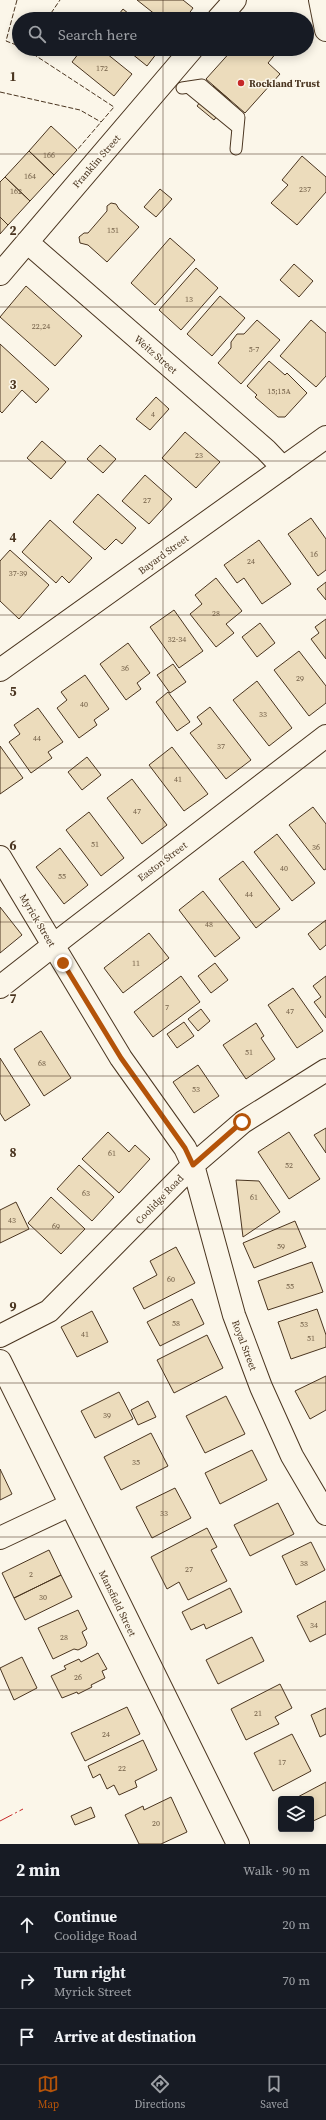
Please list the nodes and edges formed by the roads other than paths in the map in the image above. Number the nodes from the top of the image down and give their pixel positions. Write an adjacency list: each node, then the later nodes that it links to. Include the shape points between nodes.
1 (235, 0): 3 (street)
2 (320, 0): 4 (street)
3 (224, 12)
4 (326, 30)
5 (186, 56): 8 (street, Franklin Street)
6 (185, 87): 7 (lane, via 202,85 239,117)
7 (236, 149)
8 (27, 242): 9 (street, Franklin Street); 11 (street, Weitz Street)
9 (0, 274)
10 (326, 436): 11 (street, Bayard Street)
11 (284, 468): 12 (street, Bayard Street)
12 (0, 670)
13 (326, 736): 15 (street, Easton Street)
14 (0, 857): 15 (street, Myrick Street)
15 (52, 945): 16 (street, Easton Street); 18 (street, Myrick Street, via 121,1058 185,1148)
16 (0, 988)
17 (325, 1071): 18 (street, Coolidge Road, via 242,1122)
18 (193, 1165): 19 (street, Coolidge Road, via 49,1311); 22 (street, Royal Street, via 234,1316 261,1387 292,1456)
19 (0, 1336)
20 (0, 1361): 21 (street, Mansfield Street)
21 (70, 1504): 23 (street); 24 (street, Mansfield Street)
22 (326, 1514)
23 (0, 1538)
24 (238, 1844)

